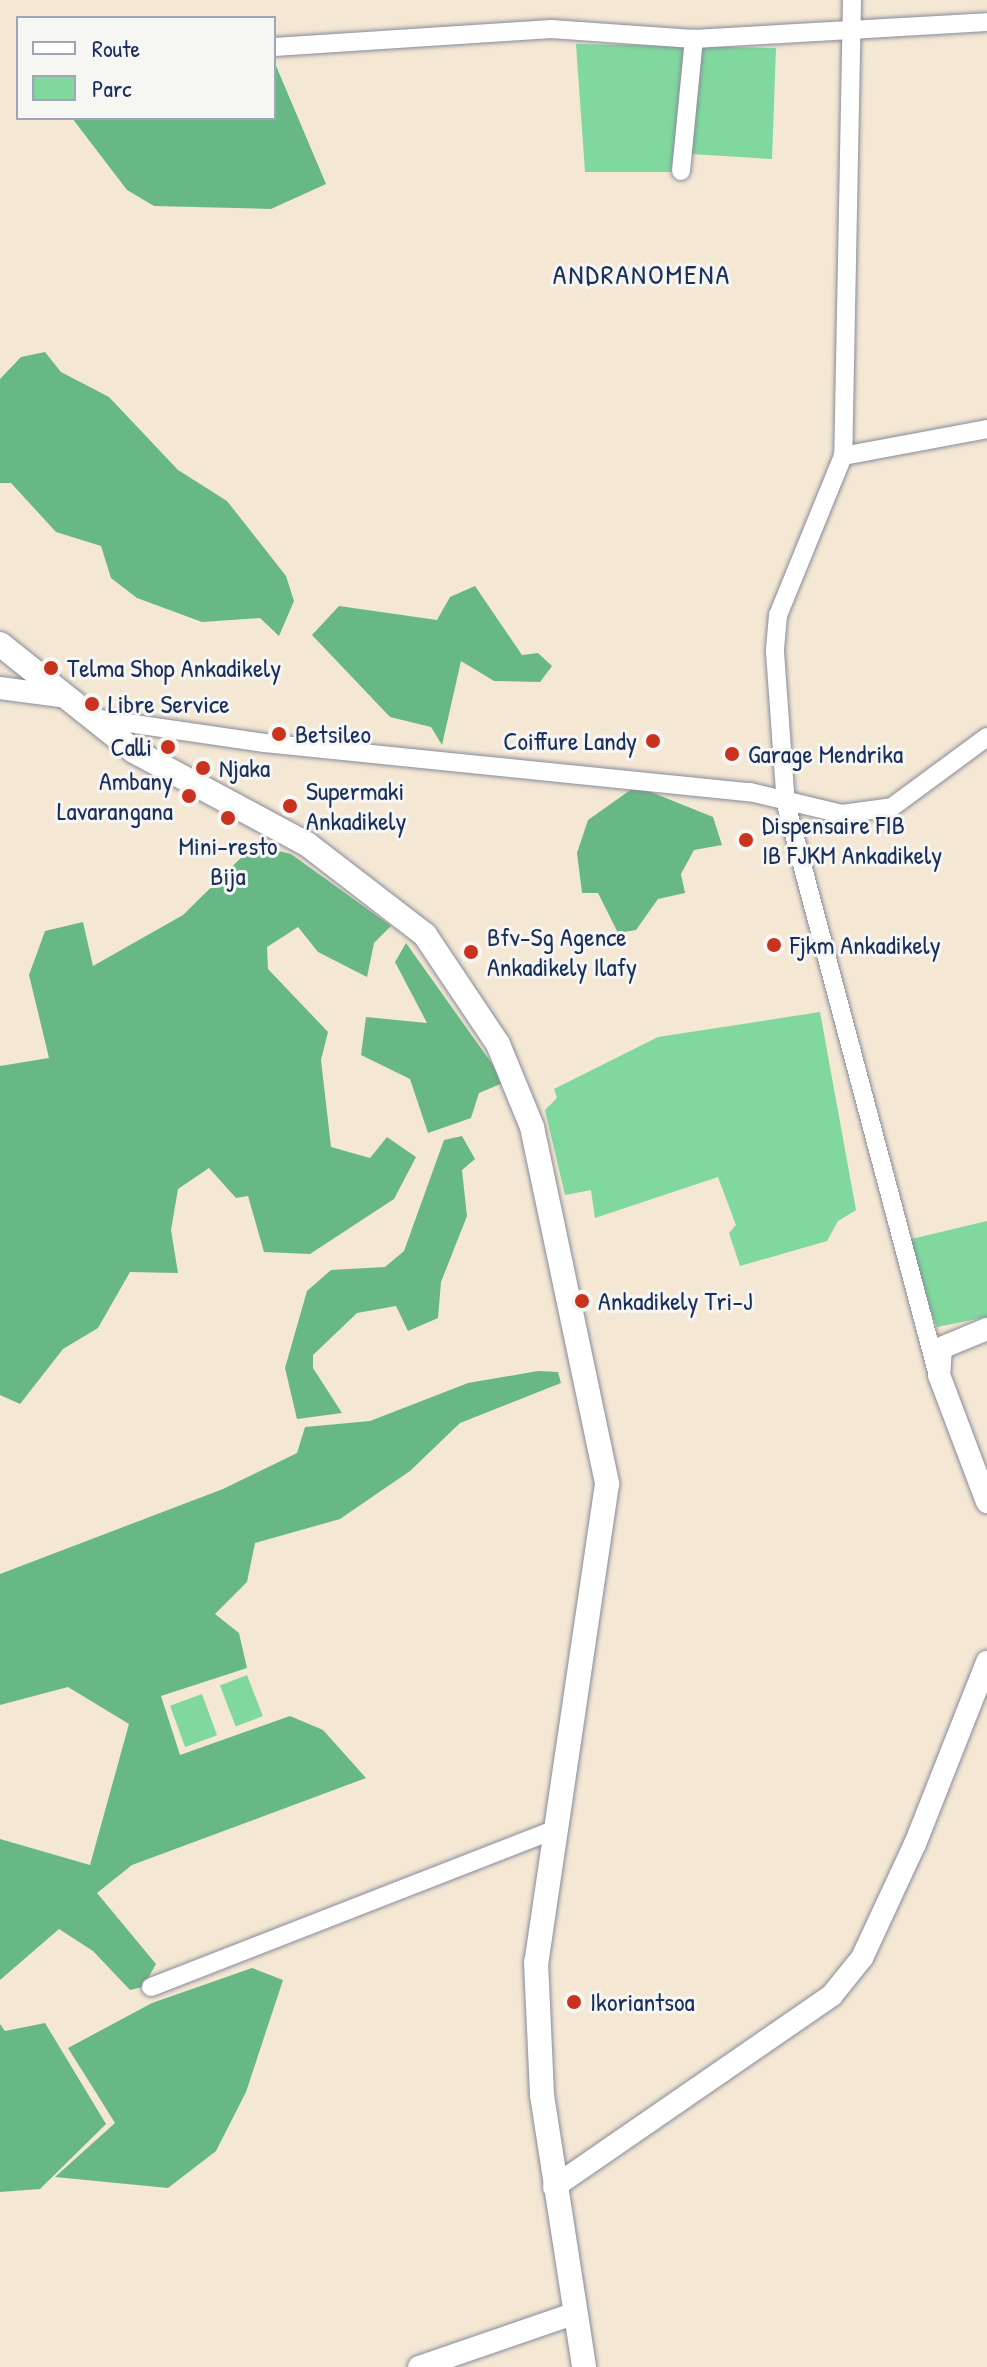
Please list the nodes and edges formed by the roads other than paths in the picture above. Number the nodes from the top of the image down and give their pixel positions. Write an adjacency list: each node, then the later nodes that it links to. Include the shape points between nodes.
1 (852, 0): 3 (street)
2 (987, 22): 3 (street)
3 (852, 31): 4 (street); 8 (street)
4 (694, 39): 5 (street, via 551,29); 6 (street)
5 (276, 47)
6 (681, 171)
7 (987, 429): 8 (street)
8 (843, 456): 14 (street, via 778,615)
9 (0, 644): 11 (main road)
10 (0, 688): 11 (street)
11 (60, 696): 12 (main road)
12 (91, 718): 14 (street, via 264,743 750,792); 19 (main road, via 134,751 307,844 425,935 498,1044 532,1127 607,1484)
13 (987, 737): 14 (street, via 892,807 842,814)
14 (786, 804): 16 (street, via 900,1252)
15 (987, 1329): 16 (street, via 941,1348)
16 (939, 1375): 17 (street)
17 (987, 1502)
18 (987, 1662): 21 (street, via 915,1844 862,1958 832,1995)
19 (551, 1831): 20 (street); 21 (main road, via 536,1962)
20 (151, 1987)
21 (554, 2187): 22 (main road)
22 (576, 2313): 23 (street); 24 (main road)
23 (419, 2367)
24 (584, 2367)

